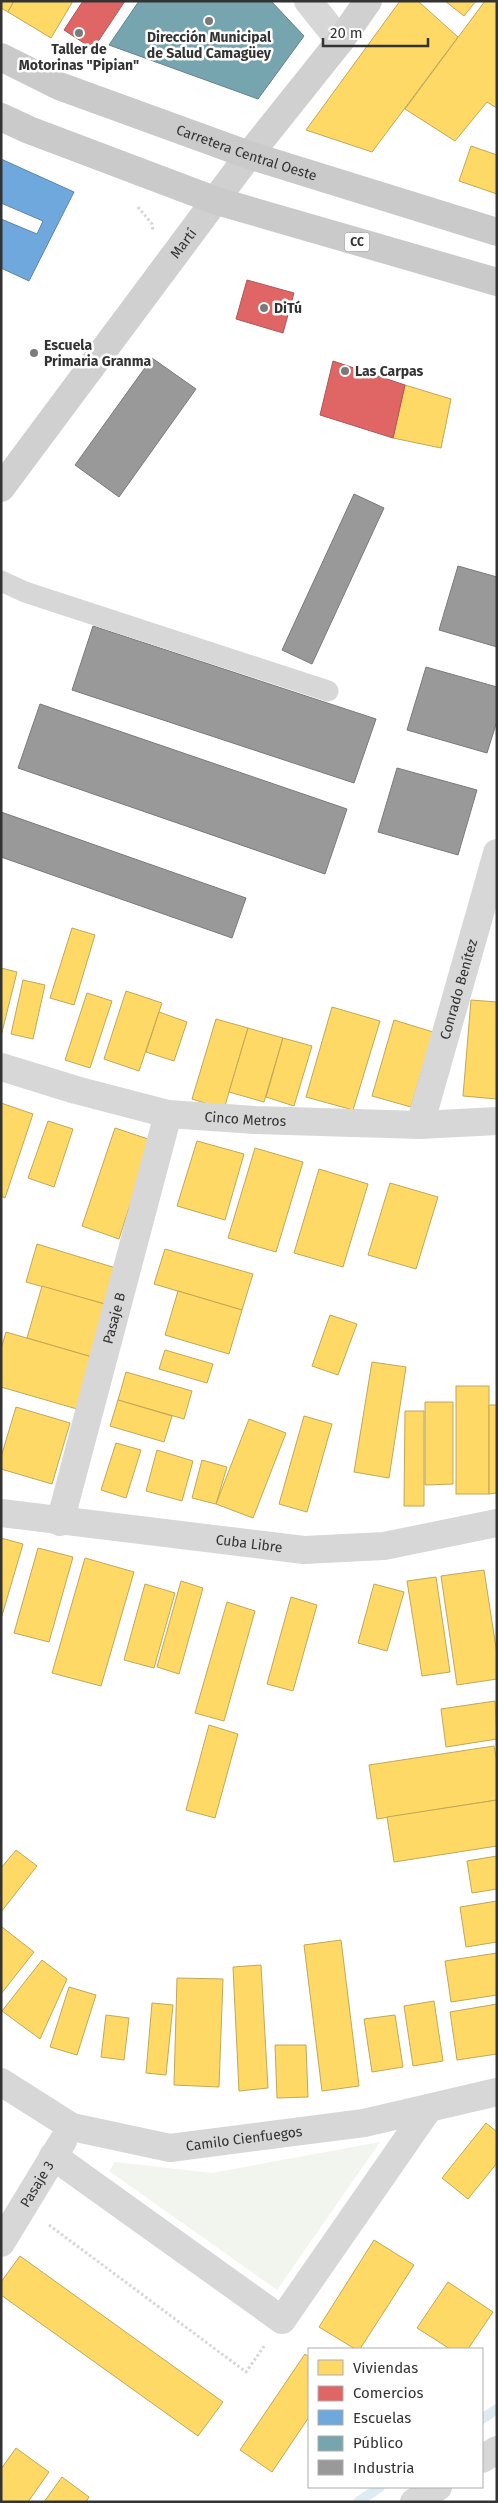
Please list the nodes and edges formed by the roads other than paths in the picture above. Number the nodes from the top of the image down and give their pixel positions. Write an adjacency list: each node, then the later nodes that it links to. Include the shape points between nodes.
1 (308, 1): 3 (street)
2 (368, 1): 3 (street, Martí)
3 (340, 41): 6 (street, Martí)
4 (1, 57): 6 (main road, Carretera Central Oeste, via 59,86)
5 (1, 117): 7 (main road, CC)
6 (249, 155): 7 (street, Martí); 8 (main road, Carretera Central Oeste)
7 (217, 201): 9 (main road, CC); 10 (street, Martí)
8 (497, 232)
9 (497, 282)
10 (1, 488)
11 (1, 581): 12 (lane, via 25,592)
12 (328, 691)
13 (497, 853): 17 (street, Conrado Benítez)
14 (1, 1067): 15 (street, Cinco Metros)
15 (168, 1114): 17 (street, Cinco Metros); 19 (street, Pasaje B)
16 (497, 1121): 17 (street, Cinco Metros)
17 (420, 1125)
18 (1, 1513): 19 (street, Cuba Libre)
19 (60, 1522): 20 (street, Cuba Libre, via 240,1540 304,1550 384,1546)
20 (497, 1523)
21 (1, 2082): 24 (street, Camilo Cienfuegos)
22 (497, 2092): 23 (street, Camilo Cienfuegos)
23 (428, 2108): 24 (street, Camilo Cienfuegos, via 364,2122 170,2148); 25 (street, via 282,2320)
24 (72, 2127): 25 (street, Pasaje 3)
25 (53, 2156): 26 (street, Pasaje 3)
26 (1, 2243)
27 (497, 2450): 28 (street)
28 (483, 2458)
29 (436, 2488): 30 (street)
30 (414, 2502)

